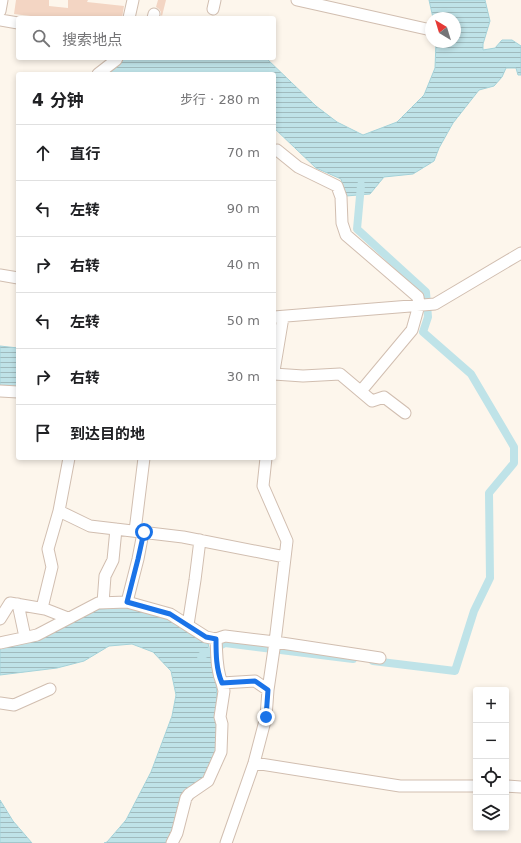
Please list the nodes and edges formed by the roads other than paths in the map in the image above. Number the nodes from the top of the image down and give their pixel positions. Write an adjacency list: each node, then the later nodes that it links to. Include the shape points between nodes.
1 (2, 0): 4 (street)
2 (133, 0): 5 (street)
3 (297, 0): 8 (street)
4 (0, 11)
5 (129, 16)
6 (0, 20): 7 (street)
7 (16, 23)
8 (425, 29)
9 (117, 60): 10 (street)
10 (101, 72)
11 (276, 150): 15 (street, via 298,167 337,186 342,197 342,223 346,235 418,297)
12 (521, 253): 15 (street, via 435,304)
13 (0, 274): 14 (street)
14 (16, 278)
15 (420, 306): 16 (street); 19 (street, via 412,330)
16 (278, 317): 17 (street)
17 (276, 344)
18 (276, 372): 19 (street, via 303,376 340,374)
19 (361, 391): 22 (street, via 372,401 384,397)
20 (0, 392): 21 (street)
21 (16, 392)
22 (405, 413)
23 (69, 460): 26 (street)
24 (144, 460): 28 (street)
25 (266, 460): 30 (street, via 263,486 287,541)
26 (59, 512): 27 (street, via 90,526); 34 (street, via 48,549 52,567)
27 (116, 529): 28 (street); 32 (street, via 113,560 105,576)
28 (139, 532): 29 (street); 31 (street, via 138,559)
29 (200, 540): 30 (street); 37 (street)
30 (285, 557): 40 (street)
31 (127, 602): 32 (street); 37 (street, via 170,614)
32 (103, 603): 35 (street)
33 (18, 604): 34 (street); 36 (street, via 10,603); 38 (street)
34 (42, 608): 35 (street)
35 (68, 618): 38 (street, via 37,635)
36 (0, 619)
37 (188, 625): 39 (street, via 206,637)
38 (25, 637): 41 (street)
39 (216, 639): 40 (street, via 225,636); 43 (street, via 217,665)
40 (275, 642): 42 (street); 45 (street)
41 (0, 643)
42 (380, 658)
43 (222, 683): 45 (street, via 255,681); 51 (street, via 222,752 208,781 186,798)
44 (50, 689): 46 (street, via 14,705)
45 (268, 690): 47 (street, via 266,717)
46 (0, 703)
47 (254, 763): 48 (street, via 400,786); 52 (street)
48 (473, 786)
49 (509, 786): 50 (street)
50 (521, 787)
51 (172, 843)
52 (226, 843)

